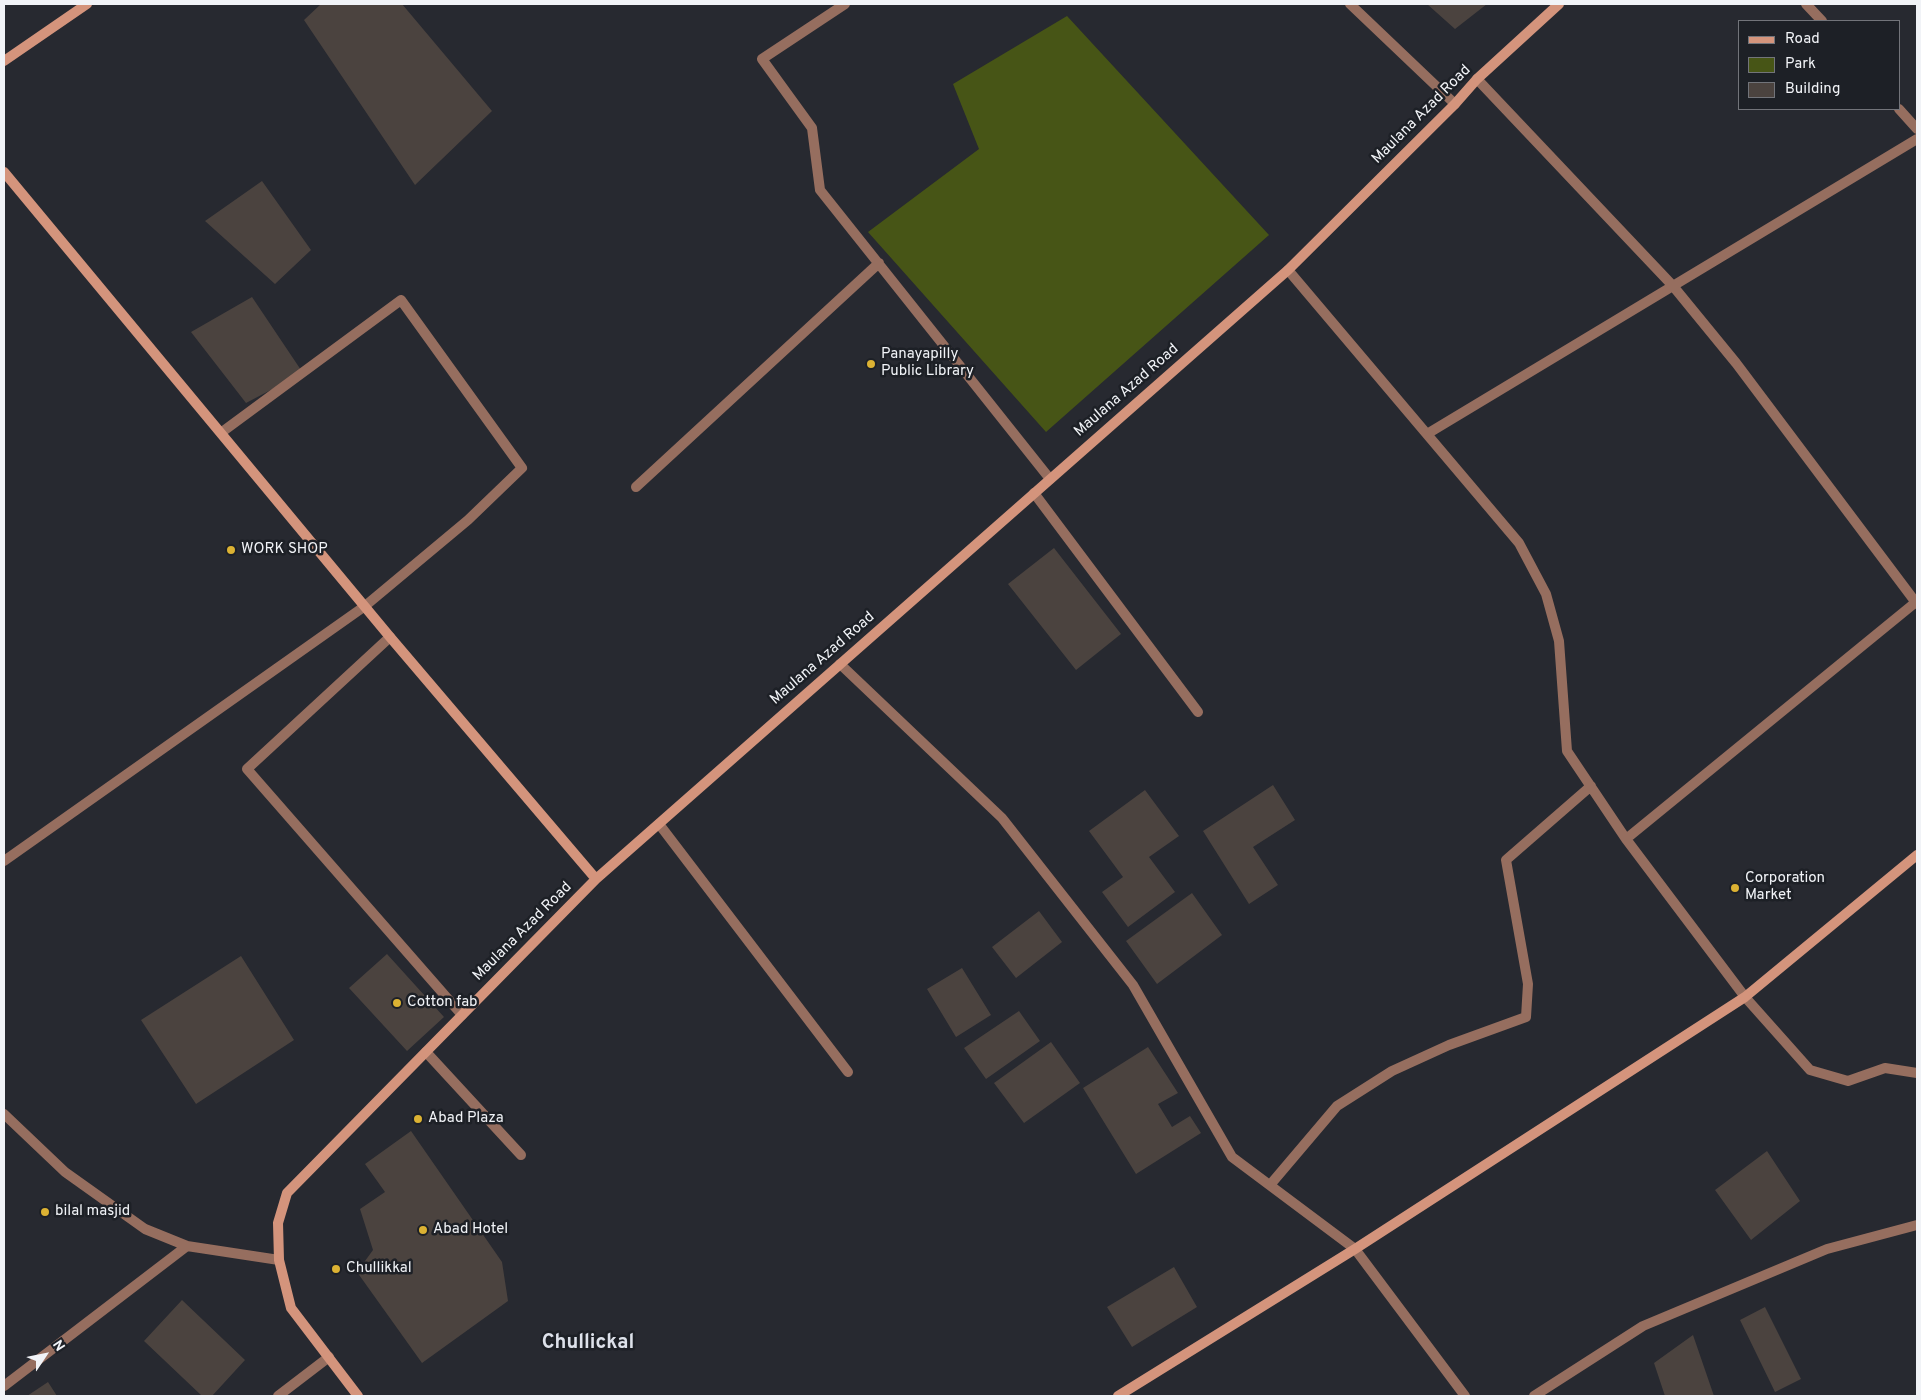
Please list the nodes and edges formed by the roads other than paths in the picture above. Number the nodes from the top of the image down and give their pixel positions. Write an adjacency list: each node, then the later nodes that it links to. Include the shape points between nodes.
1 (86, 4): 7 (main road)
2 (846, 4): 14 (street, via 762,59 812,128 820,190)
3 (1350, 4): 9 (street)
4 (1559, 4): 8 (main road, Maulana Azad Road)
5 (1806, 4): 6 (street)
6 (1821, 20)
7 (4, 61)
8 (1477, 79): 9 (main road, Maulana Azad Road); 16 (street)
9 (1455, 104): 15 (main road, Maulana Azad Road)
10 (1900, 110): 11 (street)
11 (1917, 129)
12 (1917, 139): 16 (street)
13 (4, 172): 17 (main road)
14 (879, 263): 19 (street); 20 (street)
15 (1288, 270): 18 (street); 19 (main road, Maulana Azad Road)
16 (1673, 286): 18 (street); 22 (street, via 1736,363)
17 (222, 432): 23 (main road); 23 (street, via 401,300 522,468 468,520)
18 (1427, 434): 27 (street, via 1519,543 1546,594 1559,641 1567,751)
19 (1050, 479): 21 (main road, Maulana Azad Road)
20 (636, 487)
21 (1034, 493): 25 (main road, Maulana Azad Road); 26 (street)
22 (1917, 603): 29 (street)
23 (365, 606): 24 (main road); 31 (street)
24 (390, 636): 32 (main road); 34 (street, via 246,769)
25 (840, 664): 28 (main road, Maulana Azad Road); 40 (street, via 1002,818 1133,985 1232,1157)
26 (1198, 712)
27 (1591, 786): 29 (street); 40 (street, via 1506,860 1528,984 1526,1017 1449,1045 1392,1071 1337,1106)
28 (659, 824): 32 (main road, Maulana Azad Road); 36 (street)
29 (1626, 839): 33 (street)
30 (1917, 855): 33 (main road)
31 (4, 861)
32 (596, 879): 34 (main road, Maulana Azad Road)
33 (1745, 997): 37 (street, via 1810,1070 1848,1082 1885,1068); 43 (main road)
34 (462, 1015): 35 (main road, Maulana Azad Road)
35 (426, 1052): 39 (street); 44 (main road, Maulana Azad Road, via 287,1193 278,1223)
36 (848, 1072)
37 (1917, 1073)
38 (4, 1114): 42 (street, via 65,1172 146,1229)
39 (521, 1155)
40 (1270, 1185): 43 (street)
41 (1917, 1225): 51 (street, via 1826,1249 1643,1326)
42 (187, 1246): 44 (street); 46 (street)
43 (1355, 1249): 49 (main road); 50 (street)
44 (279, 1260): 45 (main road, Maulana Azad Road, via 291,1308)
45 (329, 1357): 47 (street); 48 (main road, Maulana Azad Road)
46 (4, 1386)
47 (278, 1396)
48 (358, 1396)
49 (1118, 1396)
50 (1465, 1396)
51 (1534, 1396)

